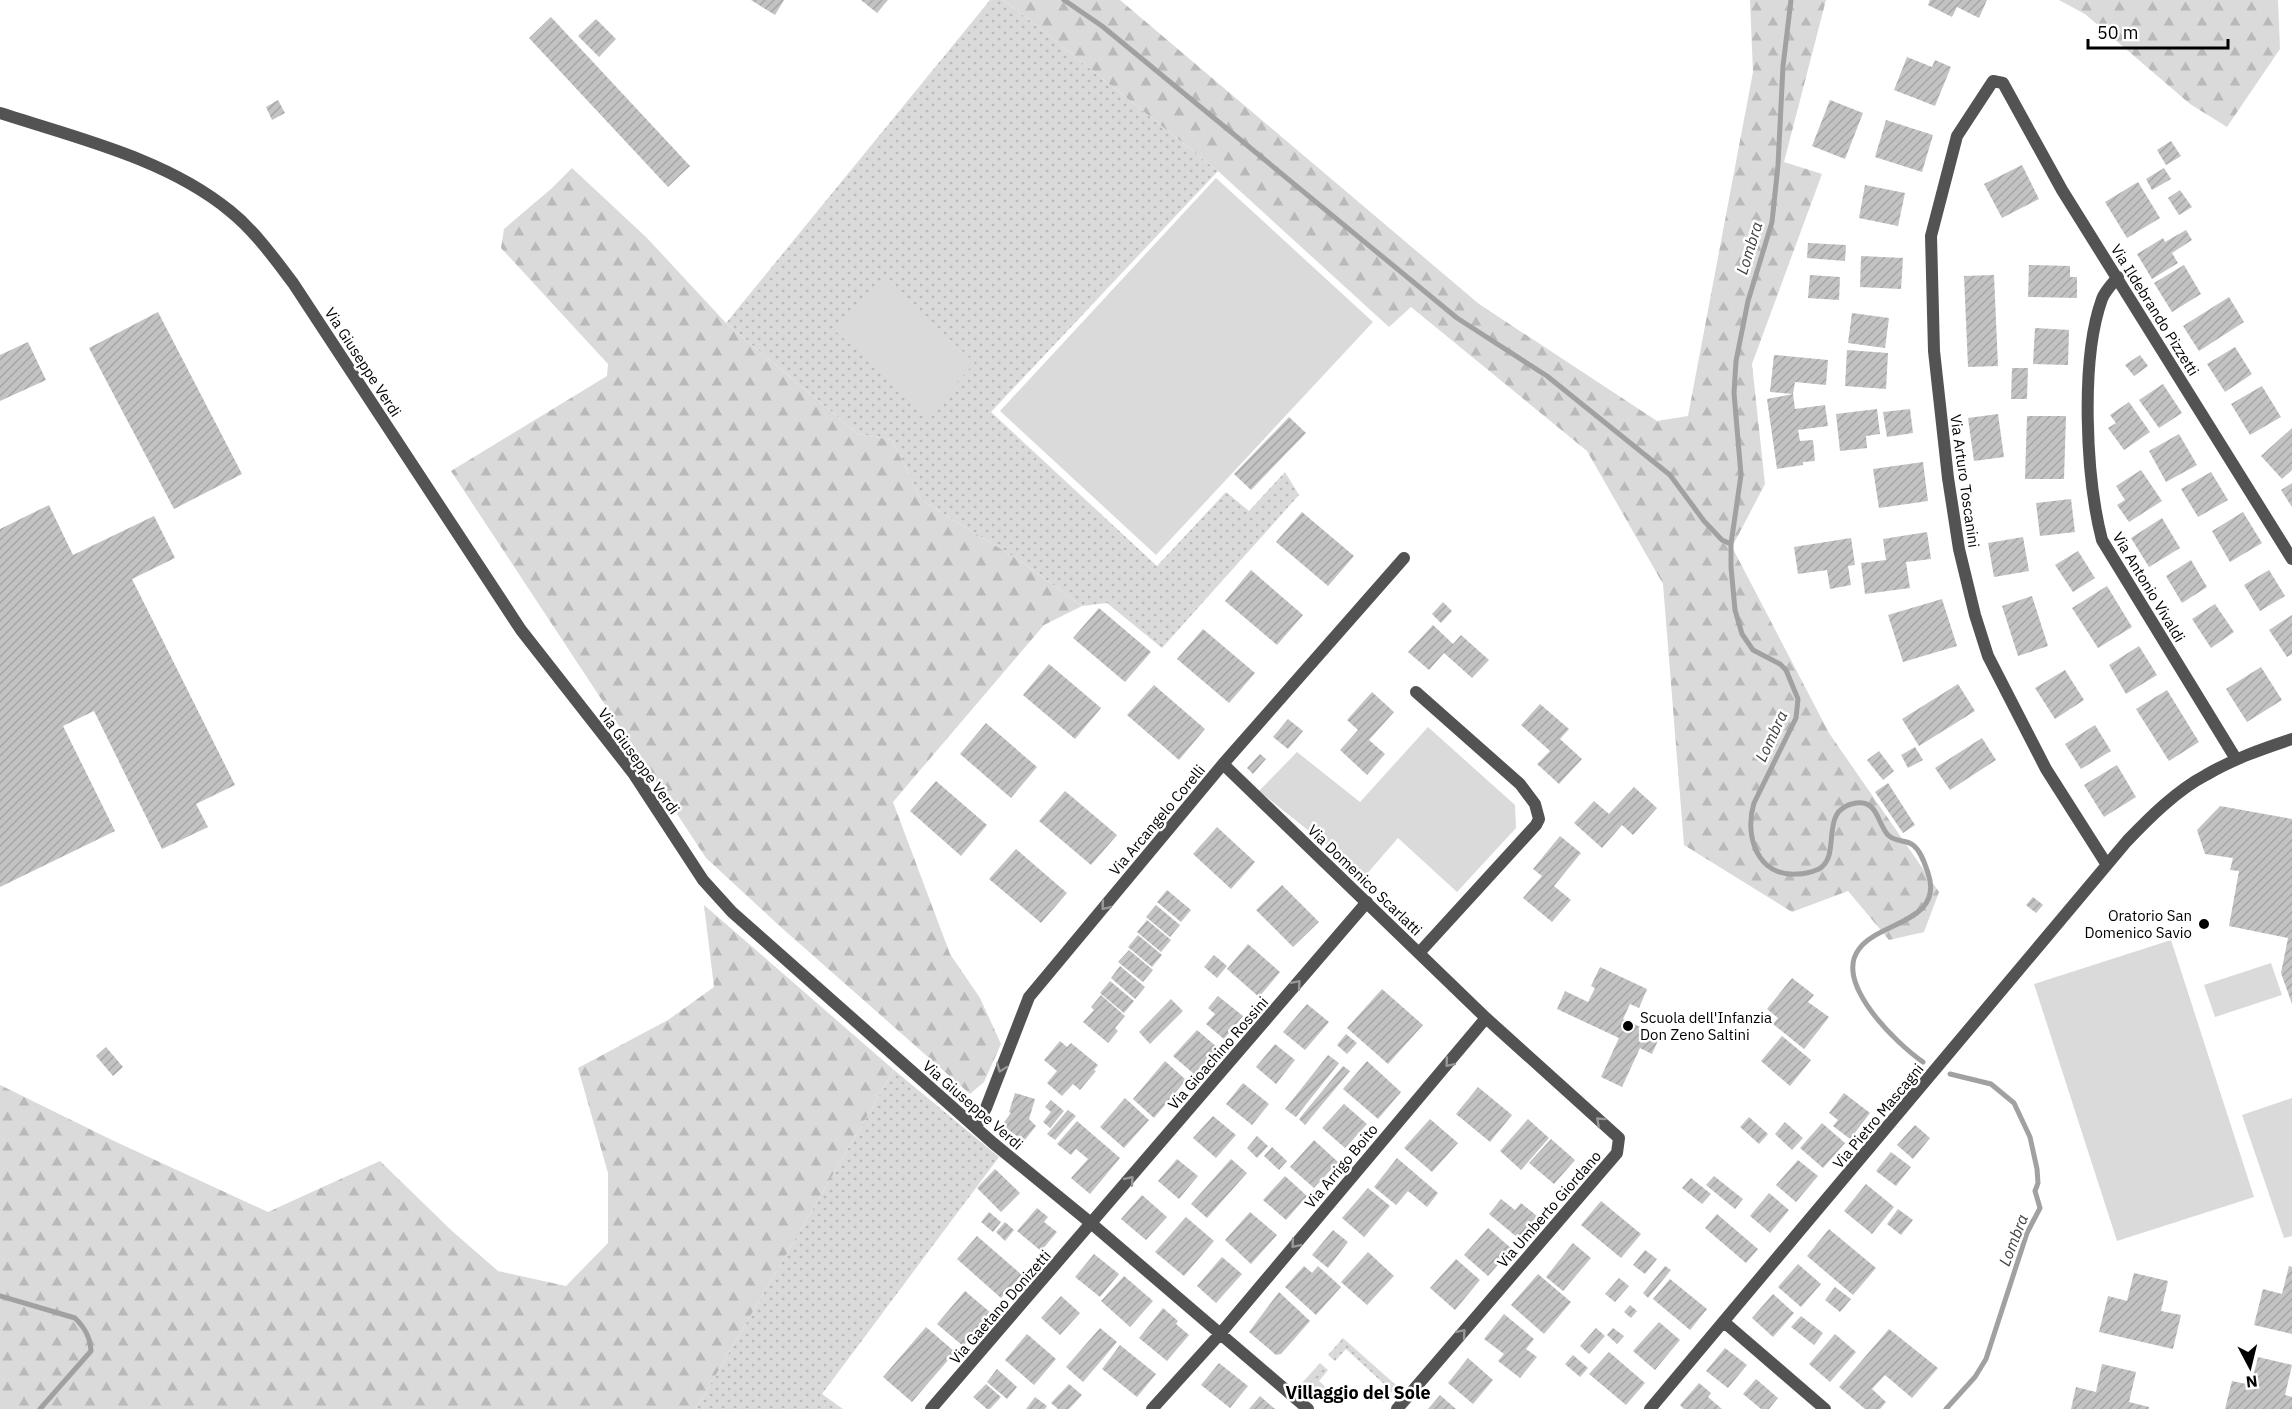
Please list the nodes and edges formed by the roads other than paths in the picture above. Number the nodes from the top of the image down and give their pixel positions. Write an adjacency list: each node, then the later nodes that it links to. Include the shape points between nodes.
1 (1993, 81): 3 (street, Via Ildebrando Pizzetti, via 2003,83 2062,190); 10 (street, Via Arturo Toscanini, via 1957,136 1931,236 1934,351 1948,478 1959,549 1988,656 2046,769)
2 (0, 113): 14 (street, Via Giuseppe Verdi, via 175,175 230,210 251,229 293,283 521,630 633,773 703,880 732,912)
3 (2118, 277): 5 (street, Via Ildebrando Pizzetti); 8 (street, Via Antonio Vivaldi, via 2103,296 2092,335 2090,475 2097,520 2102,540)
4 (1404, 558): 9 (street, Via Arcangelo Corelli)
5 (2292, 559)
6 (1416, 692): 12 (street, via 1520,784 1535,804 1539,819)
7 (2292, 739): 8 (street, Via Pietro Mascagni)
8 (2236, 759): 10 (street, Via Pietro Mascagni, via 2203,776 2149,818)
9 (1223, 764): 11 (street, Via Domenico Scarlatti); 14 (street, Via Arcangelo Corelli, one-way to 14, via 1029,997)
10 (2107, 865): 16 (street, Via Pietro Mascagni)
11 (1367, 902): 12 (street, Via Domenico Scarlatti); 15 (street, Via Gioachino Rossini, one-way to 11)
12 (1419, 953): 13 (street, Via Domenico Scarlatti)
13 (1486, 1018): 17 (street, Via Arrigo Boito, one-way to 17); 21 (street, Via Umberto Giordano, one-way to 13, via 1617,1153 1619,1138)
14 (976, 1128): 15 (street, Via Giuseppe Verdi)
15 (1092, 1224): 17 (street, Via Giuseppe Verdi); 18 (street, Via Gaetano Donizetti)
16 (1724, 1322): 22 (street, Via Pietro Mascagni); 23 (street)
17 (1220, 1334): 19 (street, Via Arrigo Boito); 20 (street, Via Giuseppe Verdi)
18 (931, 1409)
19 (1152, 1409)
20 (1308, 1409)
21 (1397, 1409)
22 (1650, 1409)
23 (1825, 1409)

